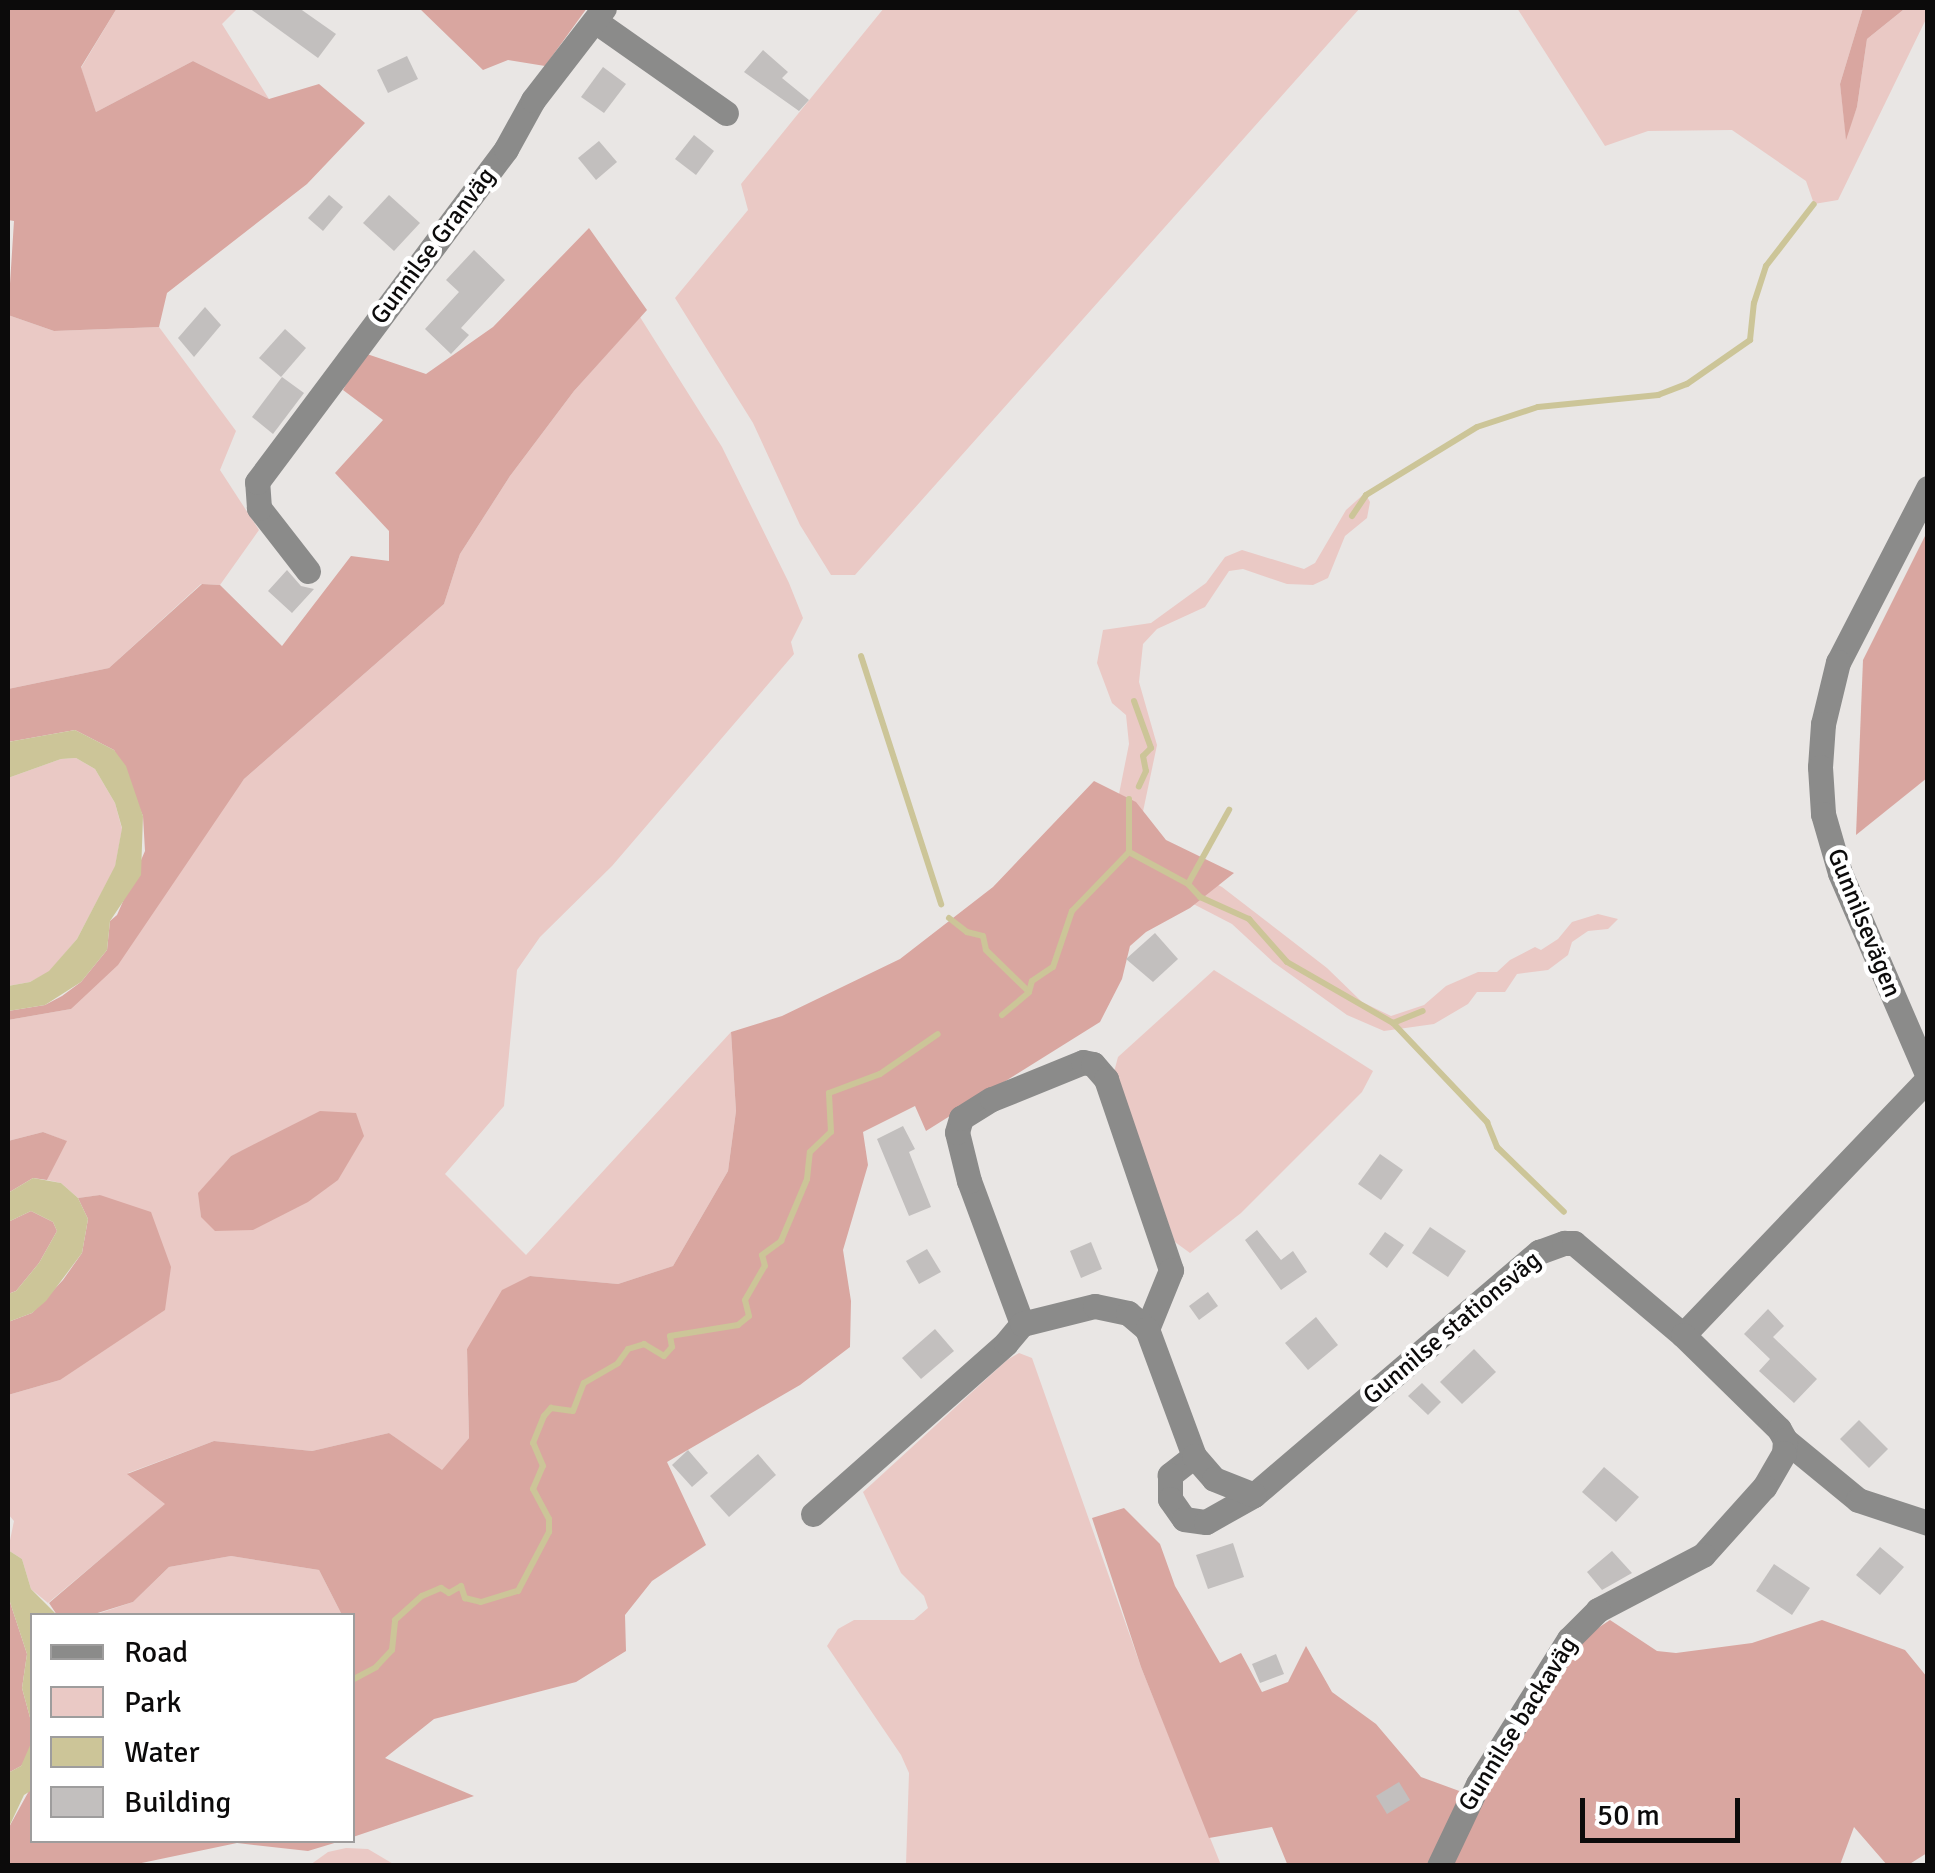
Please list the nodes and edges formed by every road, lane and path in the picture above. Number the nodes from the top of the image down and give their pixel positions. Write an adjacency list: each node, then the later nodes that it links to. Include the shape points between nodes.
1 (600, 14): 2 (street); 4 (street, Gunnilse Granväg, via 257,482 259,508)
2 (726, 113)
3 (1928, 488): 5 (street, Gunnilsevägen, via 1838,662 1820,766 1840,873)
4 (308, 571)
5 (1928, 1078): 8 (street)
6 (1022, 1324): 7 (street, via 1095,1306 1128,1314); 7 (street, via 957,1132 962,1118 992,1099 1083,1062 1106,1080 1171,1270); 12 (street)
7 (1148, 1329): 10 (street)
8 (1683, 1335): 9 (street); 11 (street, Gunnilse stationsväg, via 1574,1243 1552,1246)
9 (1785, 1440): 13 (street, via 1858,1500); 14 (street, Gunnilse backaväg, via 1764,1487 1702,1555 1624,1594 1568,1639 1478,1784)
10 (1194, 1456): 11 (street, via 1214,1479); 11 (street, Gunnilse stationsväg, via 1170,1475 1170,1499 1184,1519 1216,1518)
11 (1254, 1495)
12 (813, 1514)
13 (1928, 1522)
14 (1439, 1866)

